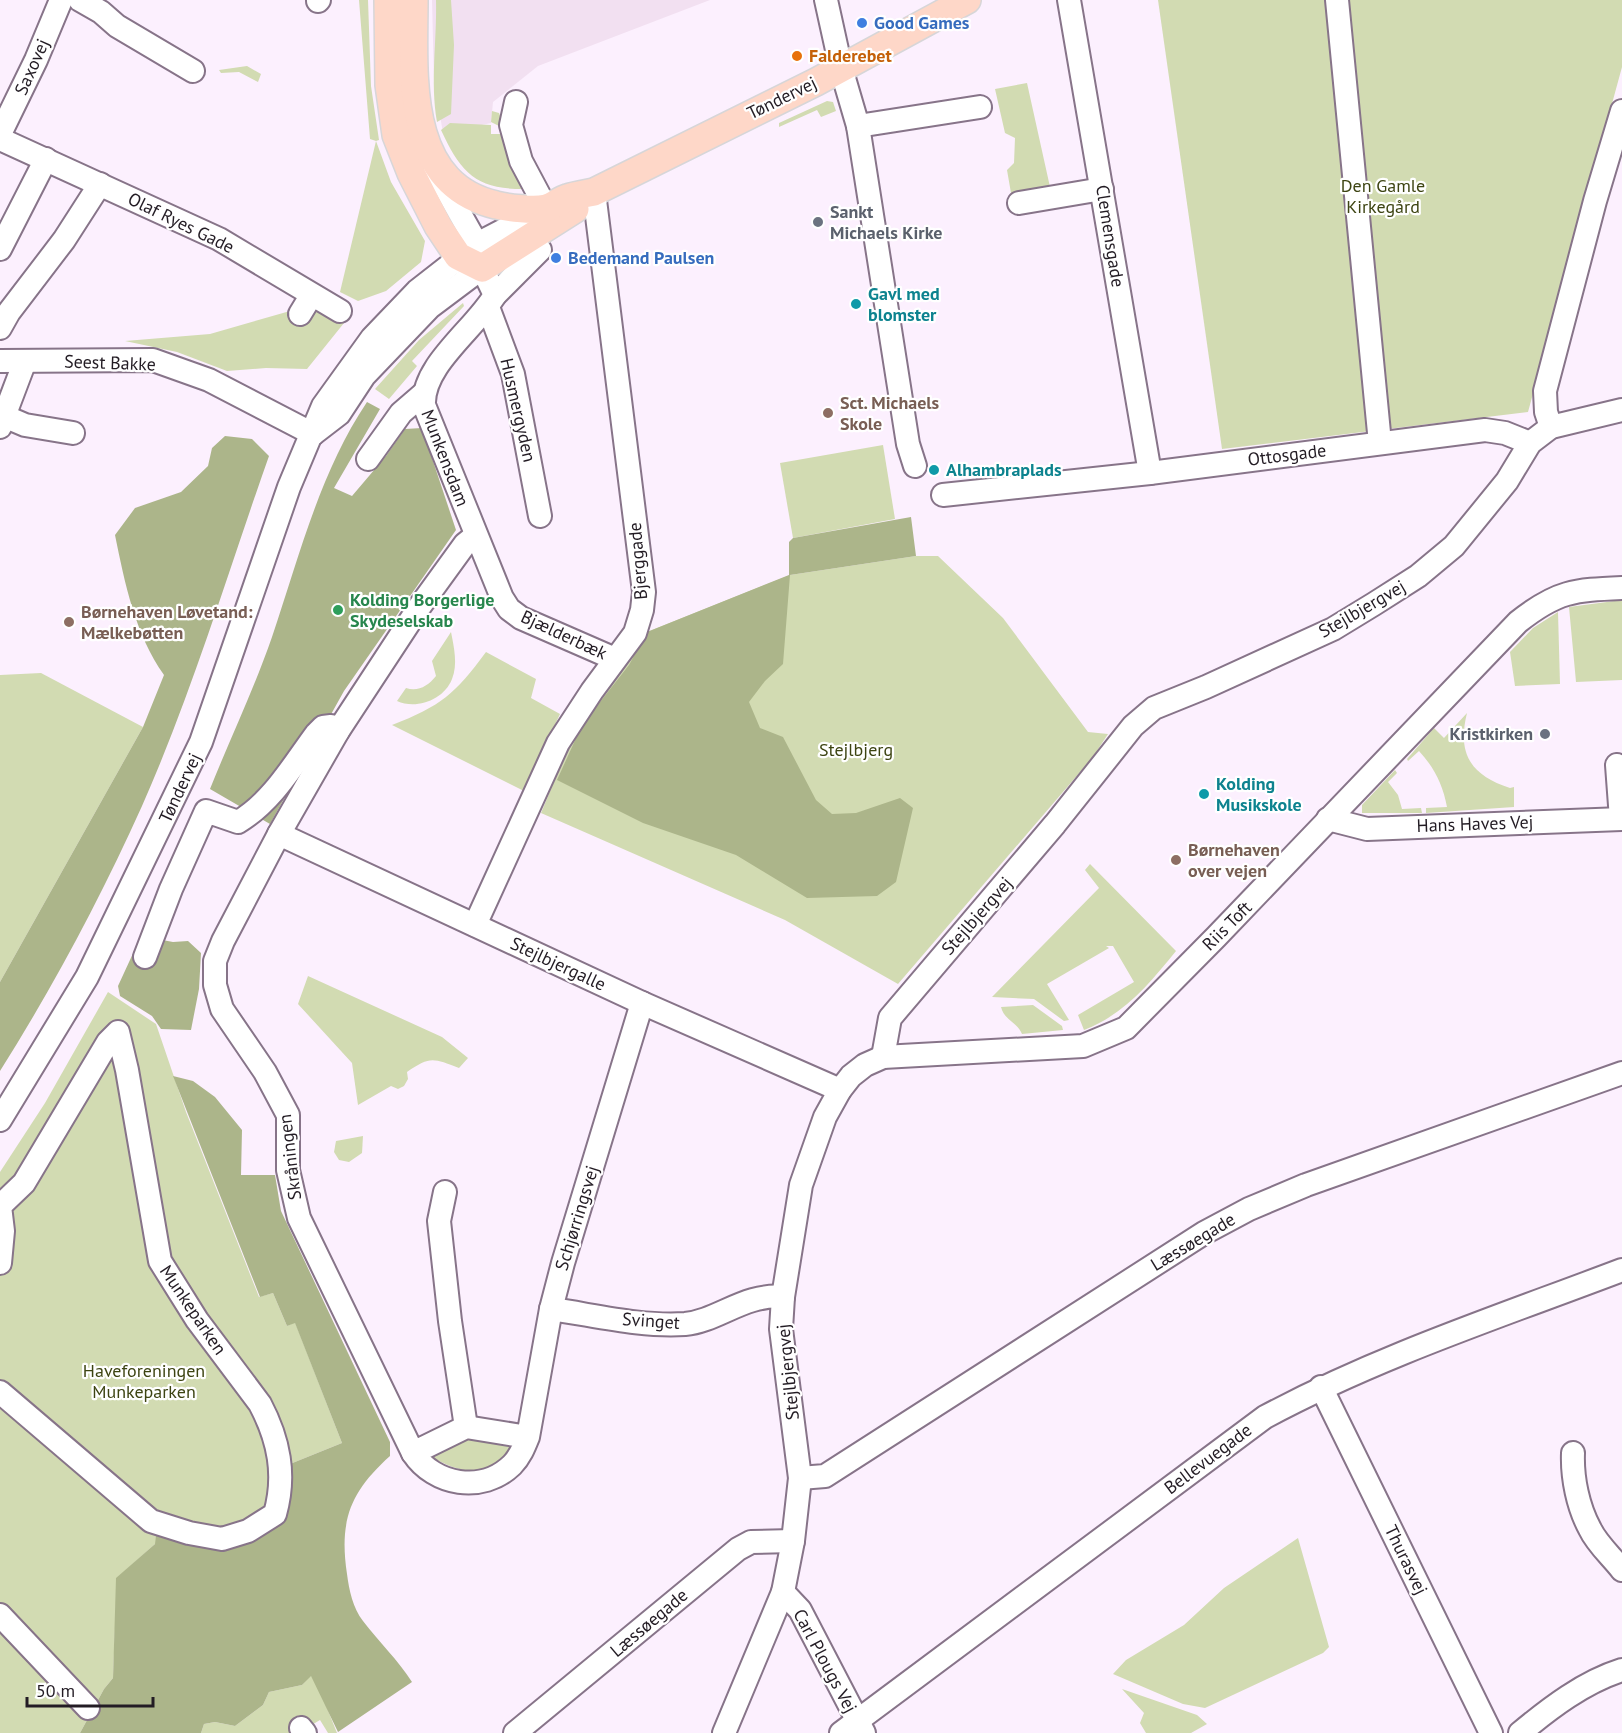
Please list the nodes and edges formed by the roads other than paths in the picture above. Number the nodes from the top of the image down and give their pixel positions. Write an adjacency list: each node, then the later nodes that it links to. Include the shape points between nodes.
1 (62, 0): 15 (street, Saxovej)
2 (80, 0): 10 (street)
3 (388, 0): 26 (main road, via 389,85 396,135 424,200)
4 (414, 0): 17 (main road, via 417,117)
5 (826, 0): 9 (street)
6 (967, 0): 9 (main road, Tøndervej)
7 (1069, 0): 20 (street, Clemensgade)
8 (1337, 0): 38 (street)
9 (841, 68): 14 (street); 21 (main road, Tøndervej)
10 (193, 71)
11 (516, 102): 23 (street, via 511,125 521,160)
12 (980, 108): 14 (street)
13 (1622, 111): 35 (street, via 1594,201 1545,391)
14 (858, 126): 41 (street, via 908,444)
15 (0, 134)
16 (0, 139): 18 (street, Olaf Ryes Gade)
17 (424, 142): 23 (main road, via 443,171 469,196 508,208); 26 (street, via 457,212)
18 (46, 159): 19 (street, Olaf Ryes Gade); 24 (street)
19 (100, 184): 28 (street, Olaf Ryes Gade, via 219,239 292,281 306,305); 29 (street)
20 (1102, 189): 22 (street); 42 (street, Clemensgade)
21 (594, 192): 23 (main road, Tøndervej, via 566,198); 26 (main road, Tøndervej, via 578,207); 47 (street, Bjerggade, via 644,592 635,633)
22 (1019, 203)
23 (546, 208): 26 (street, Tøndervej)
24 (0, 249)
25 (540, 250): 27 (street, Munkensdam)
26 (472, 256): 27 (street); 37 (street, Tøndervej, via 417,291 372,338 323,406)
27 (491, 301): 32 (street, Munkensdam, via 429,376); 44 (street, Husmergyden, via 513,374)
28 (340, 311)
29 (0, 328)
30 (0, 361): 31 (street, Seest Bakke)
31 (26, 361): 34 (street); 37 (street, Seest Bakke, via 153,360 209,380)
32 (423, 394): 40 (street, via 401,412); 45 (street, Munkensdam)
33 (1622, 410): 35 (street)
34 (2, 422): 36 (street)
35 (1551, 427): 39 (street)
36 (73, 433)
37 (313, 434): 59 (street, Tøndervej, via 289,487 201,742 87,977)
38 (1380, 443): 39 (street, Ottosgade, via 1485,430); 42 (street, Ottosgade)
39 (1530, 443): 56 (street, Stejlbjergvej, via 1484,513 1454,546 1418,576 1333,628 1154,708 1133,726 890,1018)
40 (368, 459)
41 (915, 466)
42 (1150, 473): 43 (street, Ottosgade)
43 (943, 495)
44 (540, 516)
45 (475, 536): 47 (street, Bjælderbæk, via 509,609 521,618); 48 (street, via 420,606)
46 (1622, 588): 50 (street, Riis Toft, via 1563,593 1518,622)
47 (615, 659): 53 (street, Bjerggade, via 558,743)
48 (338, 731): 52 (street); 54 (street, via 331,726 323,727 282,781 238,822 206,811)
49 (1617, 765): 51 (street)
50 (1328, 819): 51 (street, Hans Haves Vej, via 1367,829); 56 (street, Riis Toft, via 1144,1011 1116,1033 1083,1046 1064,1048)
51 (1621, 819)
52 (279, 834): 53 (street, Stejlbjergalle); 69 (street, Skråningen, via 223,941 215,961 215,985 222,1009 265,1072 288,1115 288,1170 298,1218)
53 (475, 925): 55 (street, Stejlbjergalle)
54 (145, 957)
55 (642, 1003): 58 (street, Stejlbjergalle); 64 (street, Schjørringsvej)
56 (884, 1057): 58 (street, Stejlbjergvej, via 865,1065)
57 (1622, 1073): 71 (street, Læssøegade, via 1306,1185 1250,1209 1204,1233 825,1476)
58 (840, 1090): 63 (street, Stejlbjergvej, via 825,1118 801,1185)
59 (0, 1120)
60 (445, 1192): 67 (street, via 439,1221)
61 (0, 1263): 66 (street, Munkeparken, via 0,1206 24,1183 108,1042 118,1032 160,1261 267,1417 282,1484 274,1514 248,1531 222,1539 151,1521)
62 (1622, 1270): 65 (street, Bellevuegade)
63 (783, 1297): 64 (street, Svinget, via 767,1295 687,1324 648,1323); 71 (street, Stejlbjergvej, via 784,1365)
64 (551, 1309): 68 (street, Schjørringsvej)
65 (1321, 1387): 78 (street, Bellevuegade, via 1265,1417); 81 (street, Thurasvej)
66 (0, 1392)
67 (466, 1427): 68 (street); 69 (street)
68 (528, 1437): 69 (street, Skråningen, via 511,1466 497,1475 469,1482 451,1482 429,1471)
69 (413, 1453)
70 (1573, 1453): 73 (street, via 1576,1491 1590,1530)
71 (800, 1478): 72 (street, Stejlbjergvej)
72 (793, 1541): 74 (street, Stejlbjergvej); 79 (street, Læssøegade, via 751,1542 738,1549)
73 (1622, 1569)
74 (783, 1592): 78 (street, Carl Plougs Vej, via 800,1610); 80 (street, Stejlbjergvej)
75 (0, 1616): 77 (street)
76 (1622, 1670): 82 (street, via 1550,1708)
77 (88, 1708)
78 (854, 1729)
79 (515, 1733)
80 (724, 1733)
81 (1491, 1733)
82 (1520, 1733)

